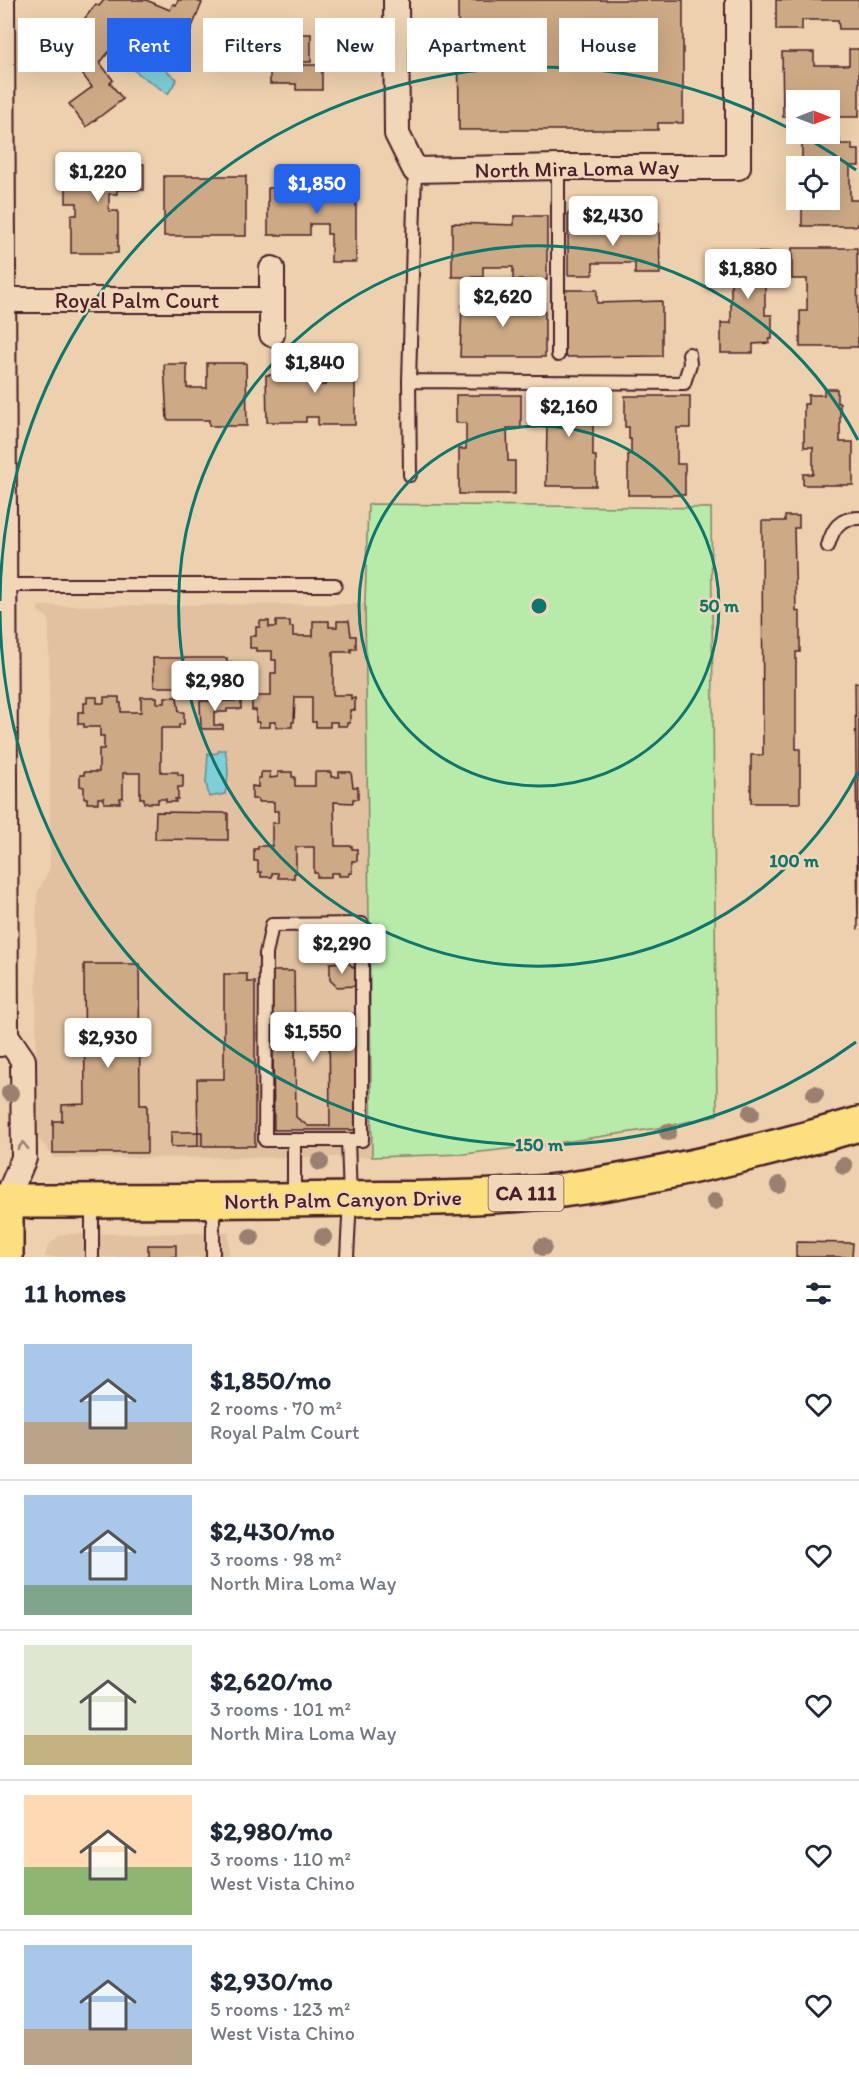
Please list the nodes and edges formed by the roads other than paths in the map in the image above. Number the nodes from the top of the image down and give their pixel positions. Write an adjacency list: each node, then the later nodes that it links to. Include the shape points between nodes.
1 (3, 0): 7 (street)
2 (396, 0): 5 (street, via 397,134)
3 (738, 0): 4 (street, North Mira Loma Way, via 738,167)
4 (558, 167): 5 (street, North Mira Loma Way); 11 (lane)
5 (415, 170): 12 (lane)
6 (272, 269): 8 (street)
7 (3, 300): 8 (street, Royal Palm Court); 14 (street)
8 (272, 300): 9 (street)
9 (272, 334)
10 (689, 354): 12 (lane, via 684,383)
11 (558, 355)
12 (409, 381): 13 (lane)
13 (410, 475)
14 (2, 498): 17 (street)
15 (859, 518): 16 (lane, via 848,518 833,529)
16 (828, 546)
17 (4, 585): 18 (lane); 19 (street)
18 (336, 585)
19 (3, 889): 20 (street)
20 (3, 1040): 24 (street, one-way to 20, via 24,1158 23,1060)
21 (859, 1124): 25 (main road, North Palm Canyon Drive / CA 111, via 674,1172 560,1190 468,1198)
22 (294, 1140): 23 (lane); 23 (lane, via 265,1140 267,954 272,925 362,924 362,1140); 26 (lane)
23 (348, 1140): 25 (lane)
24 (2, 1196): 27 (main road, North Palm Canyon Drive / CA 111); 29 (main road)
25 (350, 1199): 26 (main road, North Palm Canyon Drive / CA 111); 32 (lane)
26 (294, 1200): 28 (main road, North Palm Canyon Drive / CA 111)
27 (92, 1201): 28 (main road, North Palm Canyon Drive / CA 111); 30 (lane)
28 (213, 1202): 31 (lane)
29 (6, 1257)
30 (92, 1257)
31 (213, 1257)
32 (347, 1257)

